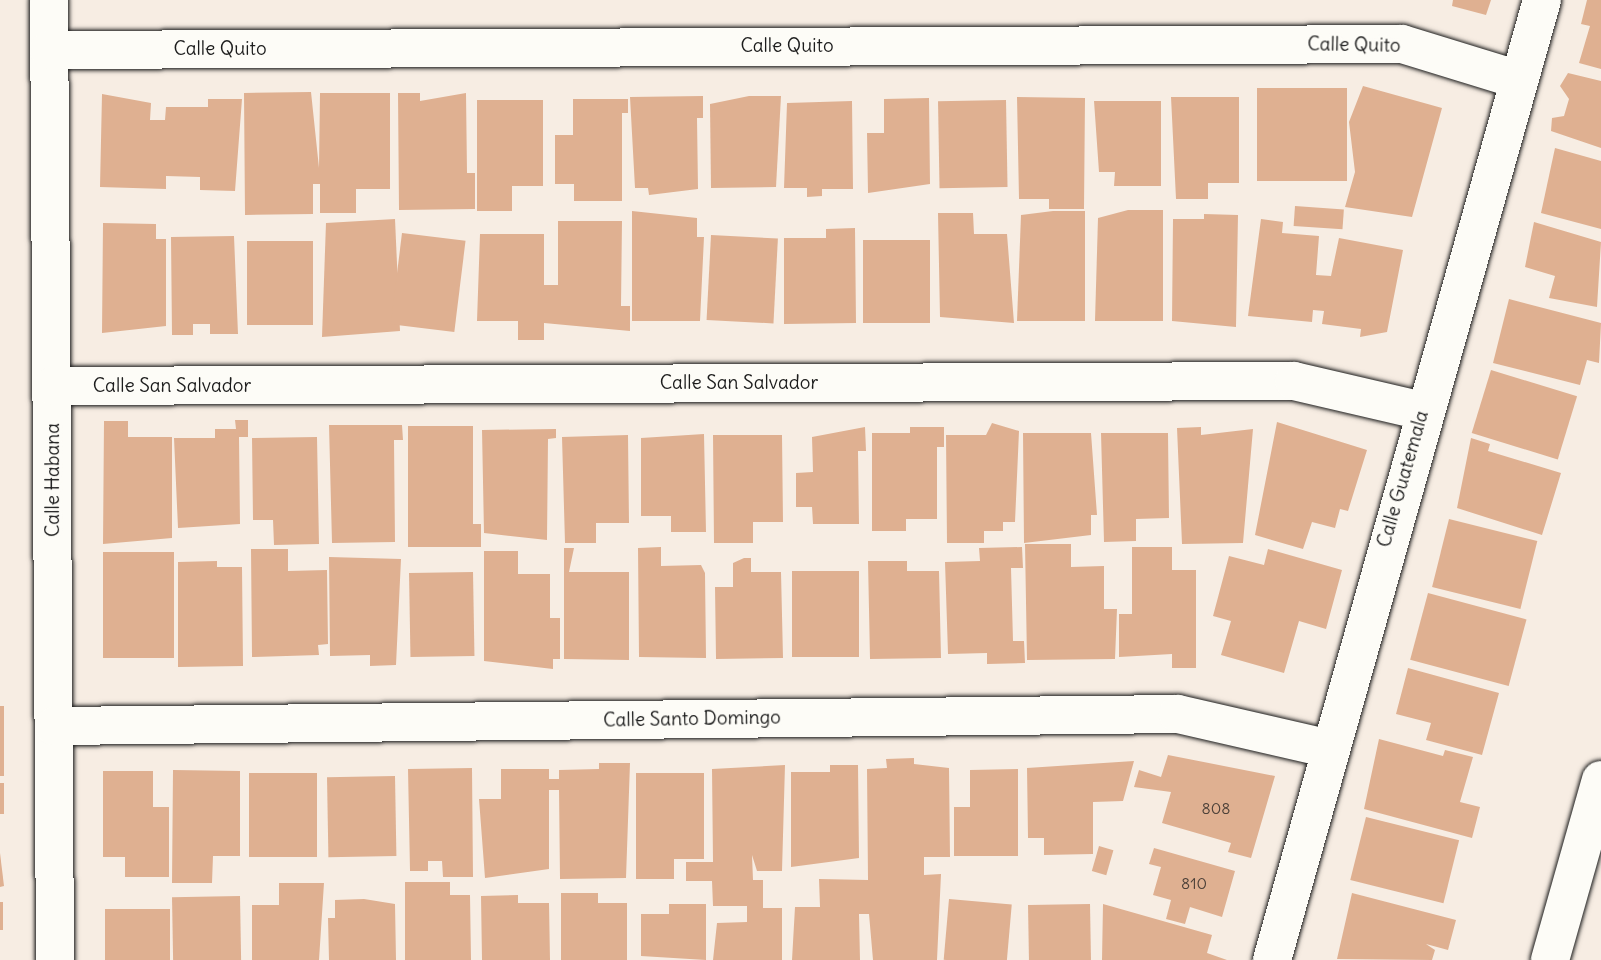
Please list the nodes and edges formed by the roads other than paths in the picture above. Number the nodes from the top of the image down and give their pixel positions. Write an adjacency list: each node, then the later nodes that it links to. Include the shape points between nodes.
1 (49, 0): 3 (main road, Calle Habana)
2 (1542, 0): 4 (main road, Calle Guatemala)
3 (49, 50): 4 (main road, Calle Quito, via 1402,44); 5 (main road, Calle Habana)
4 (1519, 80): 6 (main road, Calle Guatemala)
5 (53, 386): 6 (main road, Calle San Salvador, via 1294,381); 7 (main road, Calle Habana)
6 (1423, 411): 8 (main road, Calle Guatemala)
7 (54, 726): 8 (main road, Calle Santo Domingo, via 1178,714); 10 (main road, Calle Habana)
8 (1327, 748): 11 (main road, Calle Guatemala)
9 (1601, 780): 12 (main road)
10 (55, 960)
11 (1272, 960)
12 (1550, 960)

